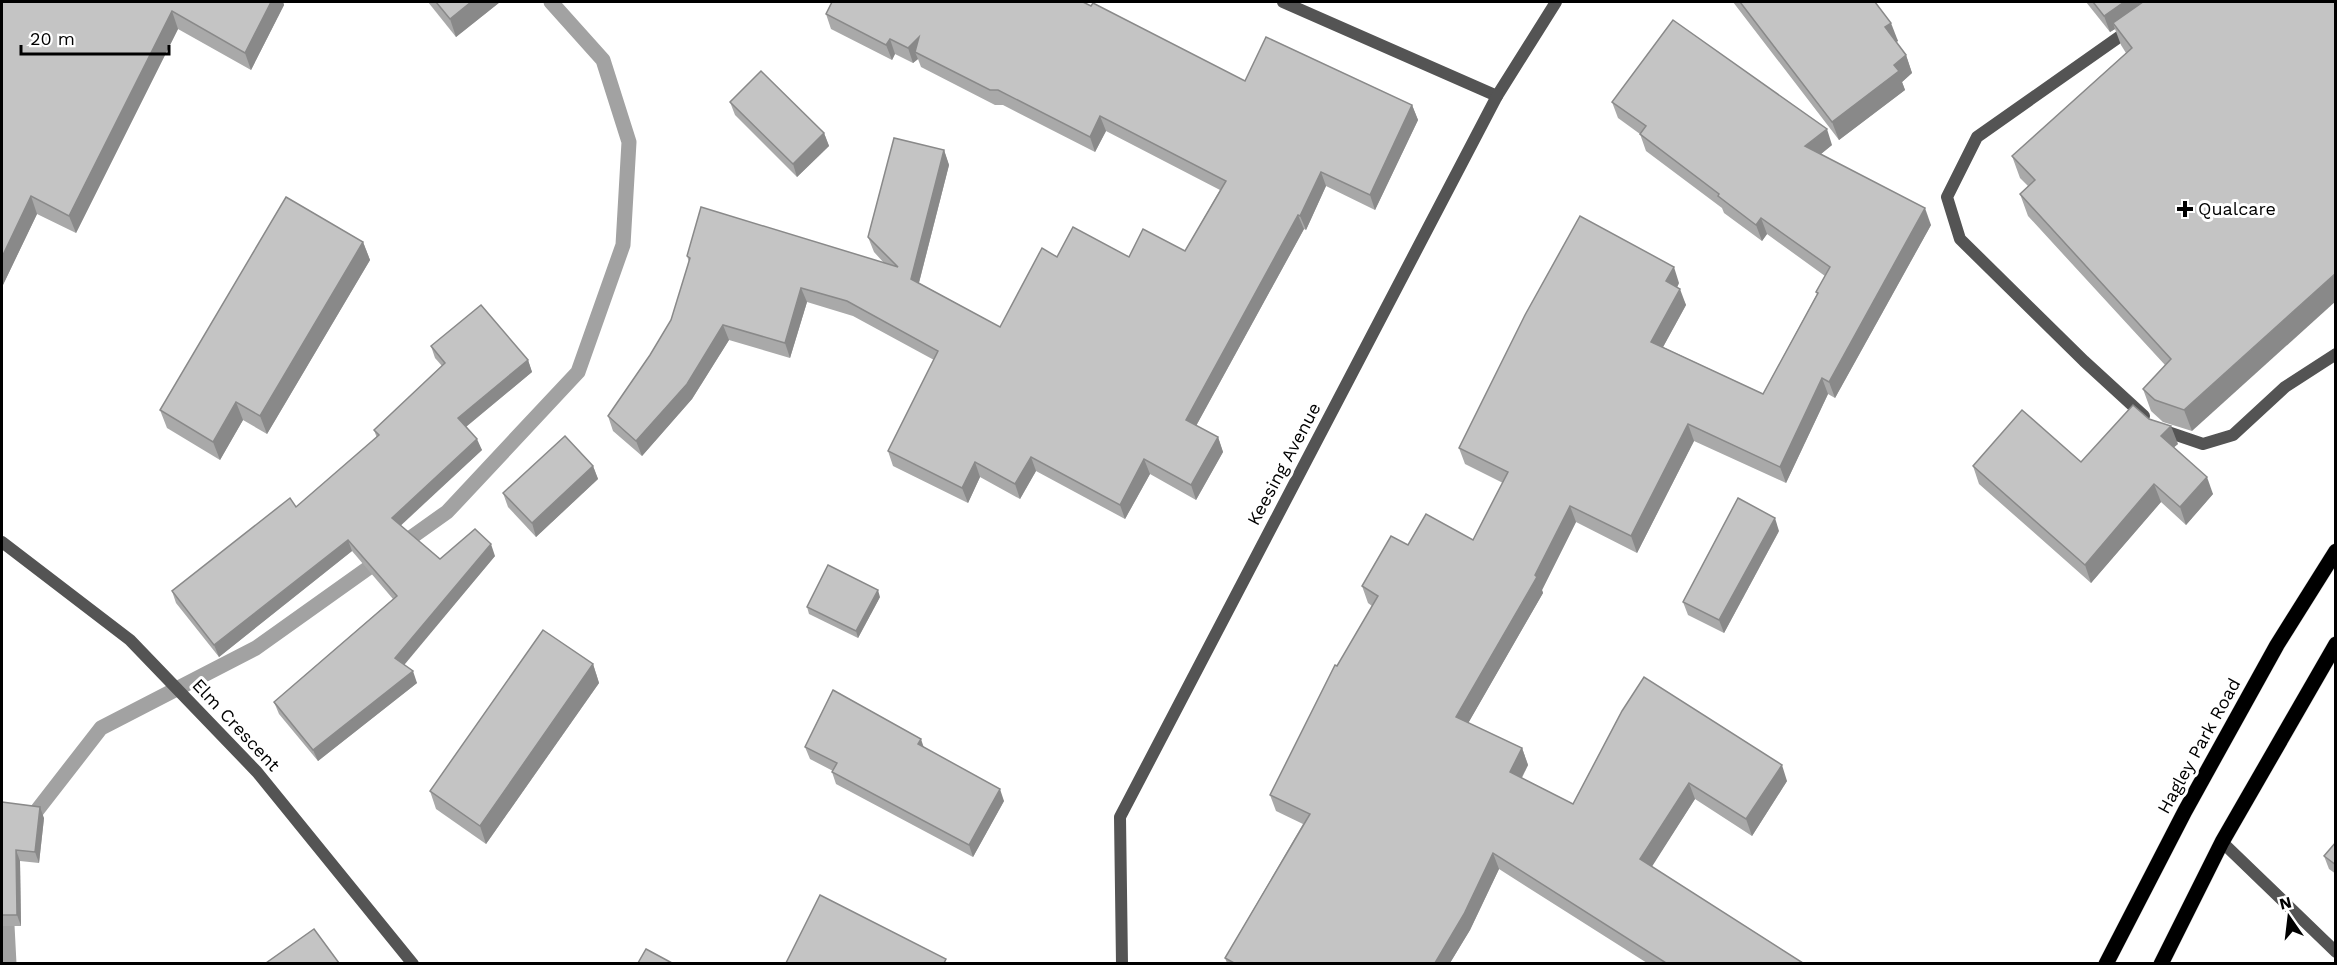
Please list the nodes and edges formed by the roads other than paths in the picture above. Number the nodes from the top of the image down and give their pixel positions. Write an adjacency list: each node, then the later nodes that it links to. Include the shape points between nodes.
1 (1283, 2): 4 (street)
2 (1556, 2): 4 (street, Keesing Avenue)
3 (2137, 24): 5 (street, via 1977,137 1947,197 1960,239 2159,429 2204,444 2233,435 2285,387)
4 (1497, 96): 12 (street, Keesing Avenue, via 1120,817)
5 (2336, 354)
6 (2, 545): 11 (street, Elm Crescent, via 130,640 257,772)
7 (2336, 551): 13 (main road, Hagley Park Road, via 2277,645)
8 (2336, 644): 9 (main road)
9 (2222, 842): 10 (street); 14 (main road)
10 (2336, 952)
11 (412, 963)
12 (1122, 963)
13 (2106, 963)
14 (2161, 963)

